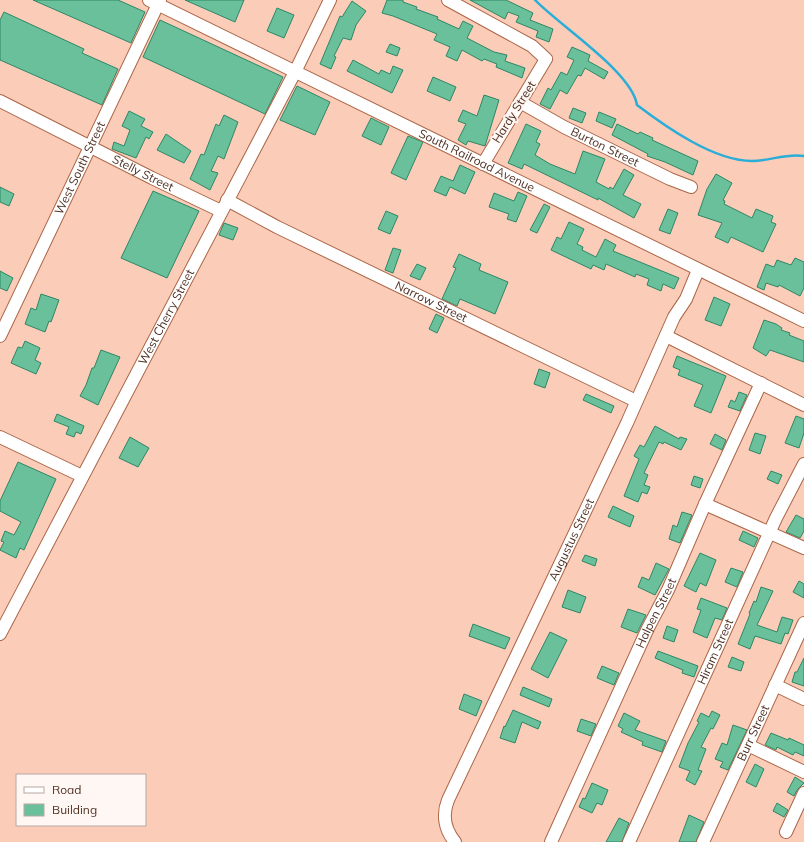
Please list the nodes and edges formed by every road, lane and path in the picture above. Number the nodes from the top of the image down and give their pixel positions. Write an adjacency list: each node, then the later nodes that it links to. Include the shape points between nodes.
1 (330, 0): 4 (street, West Cherry Street)
2 (448, 0): 6 (street, Hardy Street, via 532,46 546,60)
3 (156, 2): 4 (street, South Railroad Avenue); 7 (street, West South Street)
4 (295, 72): 8 (street, South Railroad Avenue); 10 (street, West Cherry Street)
5 (0, 101): 7 (street, Stelly Street)
6 (520, 102): 8 (street, Hardy Street); 9 (street, Burton Street, via 564,127)
7 (91, 148): 10 (street, Stelly Street); 13 (street, West South Street)
8 (483, 164): 11 (street, South Railroad Avenue)
9 (691, 187)
10 (224, 206): 16 (street, Narrow Street, via 277,227); 20 (street, West Cherry Street)
11 (698, 270): 12 (street, South Railroad Avenue); 14 (street, Augustus Street)
12 (804, 321)
13 (0, 336)
14 (666, 336): 15 (street); 16 (street, Augustus Street)
15 (761, 383): 17 (street); 21 (street, Halpen Street)
16 (636, 401): 32 (street, Augustus Street, via 444,810 447,832)
17 (804, 405)
18 (0, 437): 20 (street)
19 (804, 464): 22 (street, Hiram Street)
20 (82, 476): 25 (street, West Cherry Street)
21 (705, 504): 22 (street); 33 (street, Halpen Street)
22 (770, 533): 23 (street); 34 (street, Hiram Street)
23 (804, 548)
24 (804, 623): 26 (street, Burr Street)
25 (0, 634)
26 (775, 685): 27 (street); 28 (street, Burr Street)
27 (804, 699)
28 (748, 745): 29 (street); 35 (street, Burr Street)
29 (804, 772)
30 (804, 793): 31 (street)
31 (786, 832)
32 (455, 842)
33 (551, 842)
34 (630, 842)
35 (703, 842)

